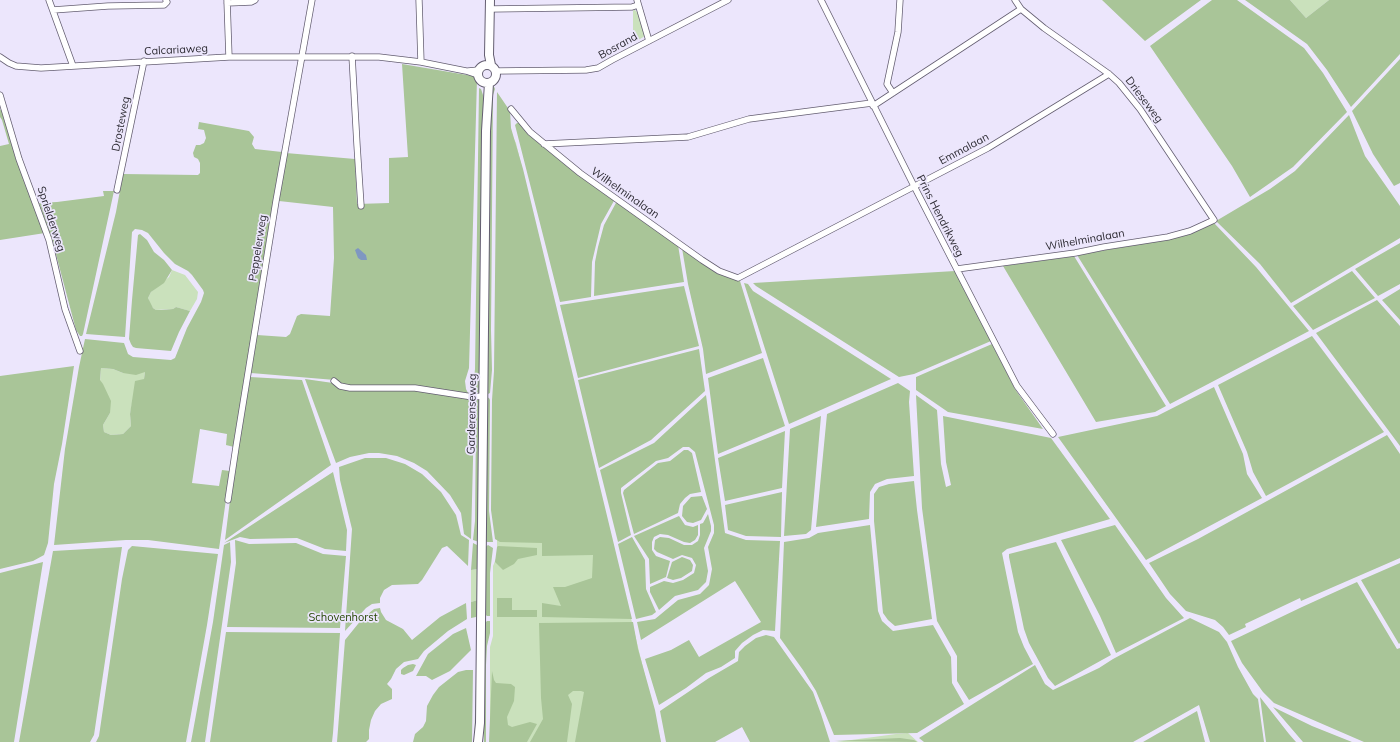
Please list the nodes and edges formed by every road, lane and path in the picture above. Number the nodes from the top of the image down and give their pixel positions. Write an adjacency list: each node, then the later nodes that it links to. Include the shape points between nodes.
1 (49, 0): 18 (street)
2 (105, 0): 15 (street)
3 (166, 0): 15 (street, via 164,5)
4 (255, 0): 12 (street)
5 (312, 0): 22 (street, Peppelerweg)
6 (419, 0): 25 (street)
7 (490, 0): 17 (main road)
8 (728, 0): 13 (street, Bosrand)
9 (821, 0): 33 (street, Prins Hendrikweg)
10 (900, 0): 31 (street, via 898,32 887,84)
11 (1015, 0): 16 (street, Drieseweg)
12 (227, 2): 21 (street)
13 (717, 2): 19 (street, Bosrand)
14 (638, 3): 17 (street, via 632,7); 19 (street)
15 (108, 6): 18 (street)
16 (1021, 8): 29 (street, Drieseweg, via 1044,28); 31 (street)
17 (490, 9): 27 (main road, via 489,55)
18 (53, 10): 26 (street)
19 (649, 41): 27 (street, Bosrand, via 598,68 509,71)
20 (352, 56): 22 (street, Calcariaweg); 25 (street, Calcariaweg); 38 (street)
21 (229, 57): 22 (street, Calcariaweg); 24 (street, Calcariaweg)
22 (302, 57): 46 (street, Peppelerweg, via 273,217)
23 (1, 60): 26 (street, Calcariaweg, via 16,66)
24 (144, 61): 26 (street, Calcariaweg); 37 (street, Drosteweg)
25 (421, 62): 28 (street, Calcariaweg)
26 (73, 66)
27 (492, 69): 28 (main road); 30 (main road, via 495,80)
28 (478, 72): 30 (main road, via 480,80)
29 (1109, 74): 36 (street, Emmalaan, via 988,148); 39 (street, Drieseweg, via 1140,109)
30 (487, 83): 44 (main road, Garderenseweg)
31 (893, 94): 33 (street)
32 (0, 95): 42 (street, Sprielderweg, via 19,159 49,240 65,309)
33 (873, 105): 35 (street, via 749,119 688,138); 36 (street, Prins Hendrikweg)
34 (510, 109): 35 (street, Wilhelminalaan)
35 (544, 144): 41 (street, Wilhelminalaan, via 580,174 702,260 719,271)
36 (914, 186): 40 (street, Prins Hendrikweg); 41 (street, Emmalaan)
37 (118, 190)
38 (361, 206)
39 (1214, 220): 40 (street, Wilhelminalaan, via 1168,237)
40 (957, 269): 45 (street, Prins Hendrikweg, via 1018,386)
41 (738, 278)
42 (80, 351)
43 (334, 381): 44 (street, via 340,386 350,388 414,388 473,397)
44 (483, 396): 47 (main road, Garderenseweg)
45 (1053, 434)
46 (228, 500)
47 (480, 723): 48 (main road, Garderenseweg); 49 (main road, Garderenseweg)
48 (478, 742)
49 (481, 742)

